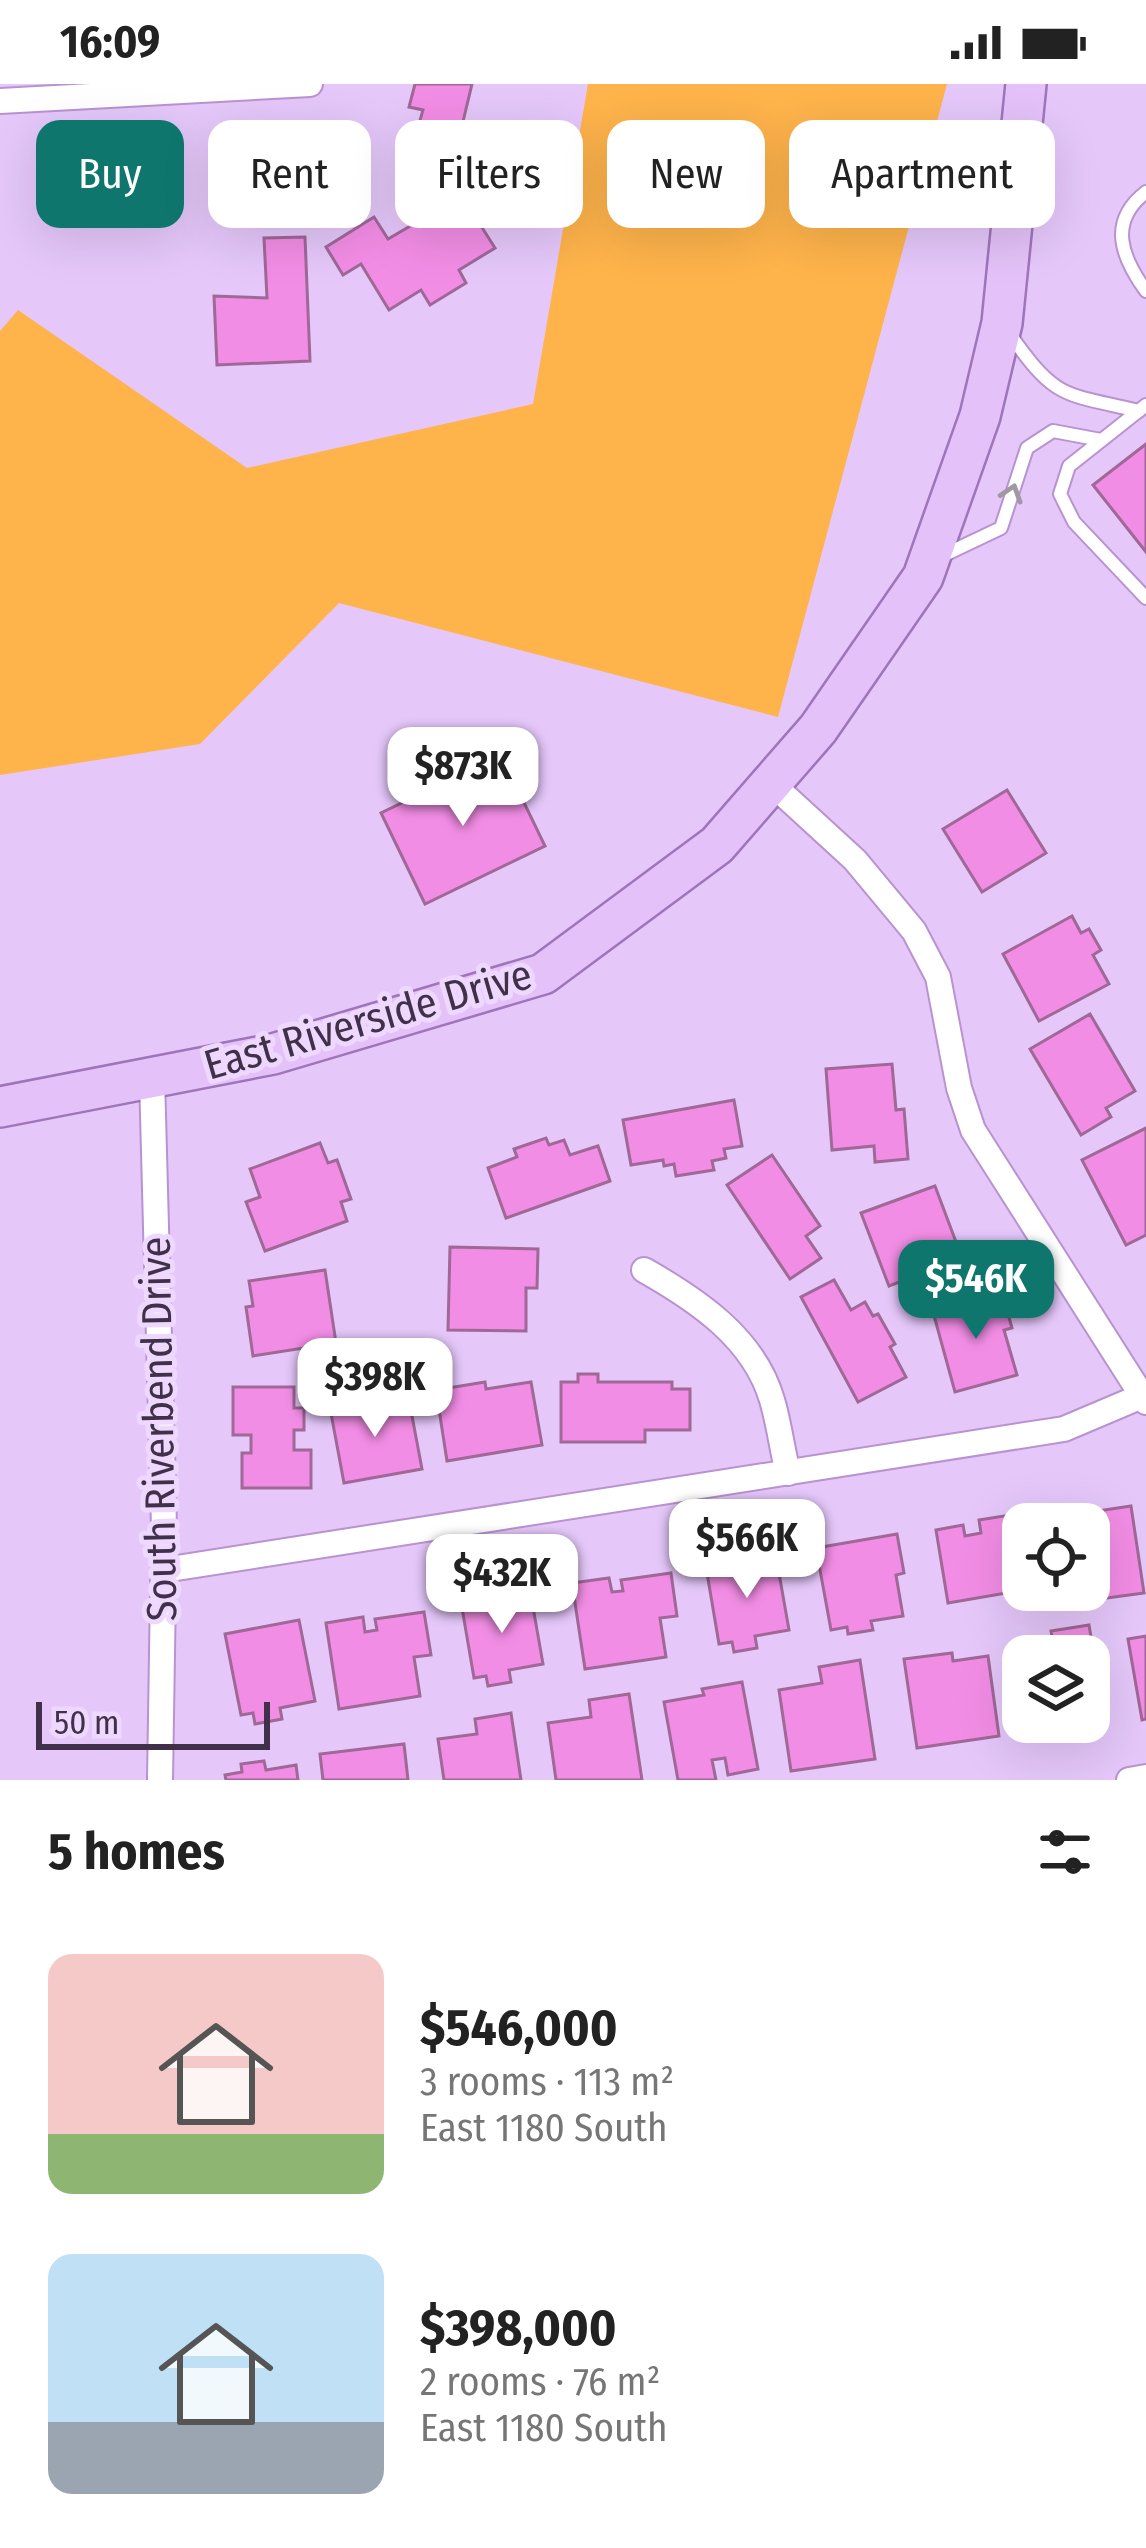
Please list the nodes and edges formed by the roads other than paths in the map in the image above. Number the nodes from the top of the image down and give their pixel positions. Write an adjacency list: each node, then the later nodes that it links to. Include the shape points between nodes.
1 (310, 84): 3 (street)
2 (1026, 84): 6 (main road, East Riverside Drive)
3 (0, 101)
4 (1146, 192): 5 (lane, via 1119,234 1125,262)
5 (1146, 291)
6 (1002, 323): 7 (lane, via 1057,392); 9 (main road, East Riverside Drive, via 980,416)
7 (1142, 408): 8 (lane)
8 (1101, 440): 9 (lane, one-way to 8, via 1001,528 1027,448 1053,431); 10 (lane, via 1069,466 1060,494 1074,522)
9 (928, 562): 11 (main road, East Riverside Drive, via 818,729)
10 (1146, 598)
11 (771, 783): 12 (main road, East Riverside Drive, via 717,845 543,974 273,1054); 15 (street, via 855,860 914,931 938,977 973,1130)
12 (152, 1077): 13 (main road, East Riverside Drive); 17 (street, South Riverbend Drive)
13 (0, 1107)
14 (644, 1270): 16 (street, via 695,1299 739,1340 772,1396)
15 (1144, 1399): 16 (street, via 1064,1429)
16 (788, 1473): 17 (street)
17 (164, 1570): 19 (street, South Riverbend Drive)
18 (1146, 1777): 20 (street)
19 (160, 1780)
20 (1129, 1780)

